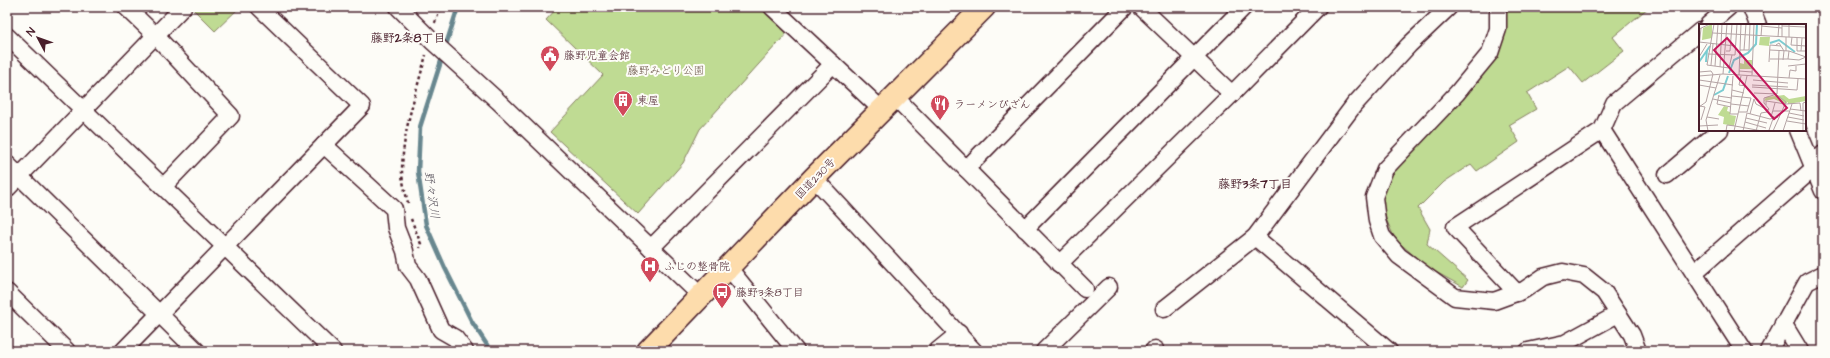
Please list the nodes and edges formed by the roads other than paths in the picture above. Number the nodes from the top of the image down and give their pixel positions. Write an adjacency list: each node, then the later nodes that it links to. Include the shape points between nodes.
1 (126, 7): 18 (street)
2 (184, 7): 18 (street)
3 (259, 7): 28 (street, via 362,106)
4 (398, 7): 42 (street)
5 (772, 7): 21 (street)
6 (984, 7): 23 (highway, 国道230号)
7 (1125, 7): 32 (street)
8 (1141, 7): 20 (street)
9 (1244, 7): 20 (street)
10 (1318, 7): 22 (street)
11 (1449, 7): 40 (street, via 1354,105)
12 (1498, 7): 50 (street, via 1498,29 1490,53 1457,93 1385,169 1374,197 1382,236 1399,256 1456,297 1494,301)
13 (1729, 7): 15 (street)
14 (1751, 7): 16 (street)
15 (1709, 24)
16 (1758, 24)
17 (1699, 32): 25 (street, via 1614,103)
18 (155, 35): 24 (street); 36 (street, via 231,116)
19 (7, 36): 24 (street)
20 (1194, 58): 22 (street); 39 (street)
21 (833, 64): 23 (street); 42 (street)
22 (1232, 94): 43 (street)
23 (888, 104): 32 (street); 35 (highway, 国道230号)
24 (84, 109): 34 (street); 36 (street)
25 (1602, 130): 45 (street); 50 (street, via 1455,227)
26 (1719, 131): 33 (street)
27 (1798, 131): 31 (street)
28 (324, 145): 41 (street); 61 (street, via 394,209 396,228 408,266 418,279 441,330 455,338)
29 (1823, 154): 31 (street)
30 (7, 164): 34 (street)
31 (1814, 168): 38 (street); 45 (street)
32 (966, 169): 39 (street)
33 (1667, 175)
34 (20, 176): 37 (street); 53 (street)
35 (814, 178): 44 (highway, 国道230号); 56 (street)
36 (163, 187): 41 (street)
37 (7, 189)
38 (1823, 191)
39 (1025, 229): 43 (street)
40 (1255, 237): 52 (street); 67 (street)
41 (224, 246): 53 (street); 60 (street)
42 (651, 248): 51 (street)
43 (1059, 264): 48 (street)
44 (728, 268): 51 (highway, 国道230号); 63 (street)
45 (1694, 272): 70 (street)
46 (1823, 274): 55 (street, via 1807,282)
47 (1110, 287): 66 (street)
48 (1085, 290)
49 (7, 292): 57 (street)
50 (1517, 293): 54 (street, via 1543,277 1563,272 1584,276 1604,292)
51 (701, 296): 62 (highway, 国道230号)
52 (1164, 309)
53 (159, 313): 58 (street); 59 (street)
54 (1618, 314): 68 (street, via 1565,343); 69 (street, via 1632,335)
55 (1783, 324): 71 (street); 72 (street)
56 (959, 333): 64 (street); 65 (street)
57 (67, 351)
58 (123, 351)
59 (197, 351)
60 (332, 351)
61 (466, 351)
62 (648, 351)
63 (796, 351)
64 (937, 351)
65 (974, 351)
66 (1044, 351)
67 (1389, 351)
68 (1528, 351)
69 (1638, 351)
70 (1744, 351)
71 (1769, 351)
72 (1800, 351)

